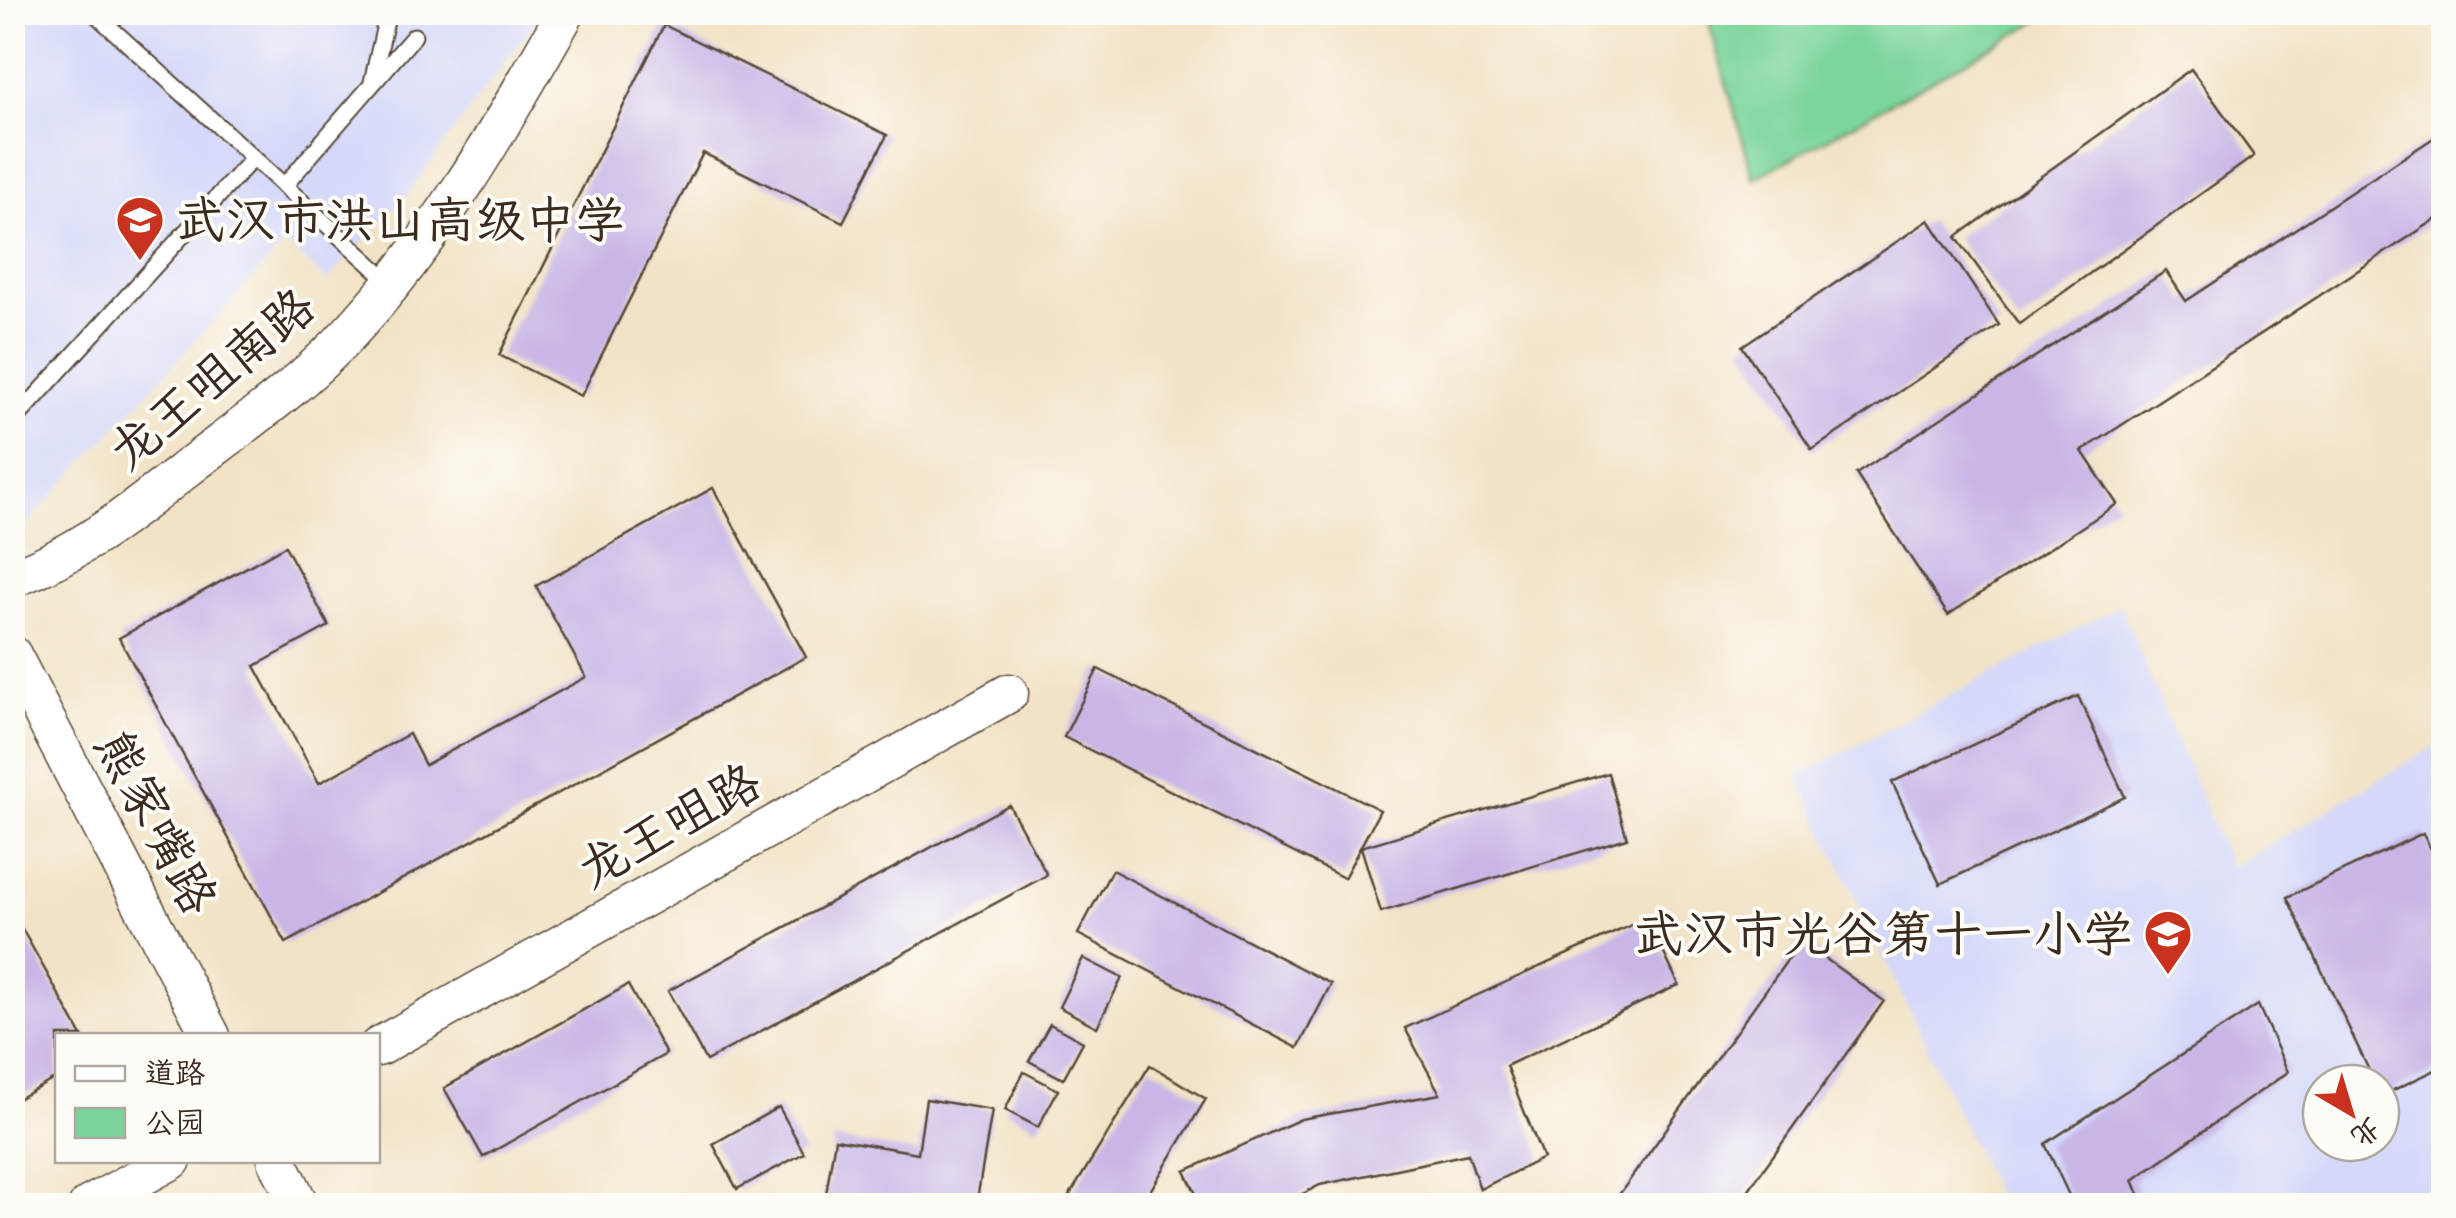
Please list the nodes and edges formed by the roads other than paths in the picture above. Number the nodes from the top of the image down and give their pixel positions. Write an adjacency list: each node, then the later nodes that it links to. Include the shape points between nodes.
1 (93, 12): 6 (lane)
2 (388, 12): 5 (lane)
3 (566, 12): 8 (street, 龙王咀南路, via 495,137)
4 (414, 36): 5 (lane)
5 (370, 87): 7 (lane)
6 (253, 158): 7 (lane); 9 (lane)
7 (284, 186): 8 (lane)
8 (393, 285): 10 (street, 龙王咀南路, via 281,396 130,512)
9 (12, 422)
10 (12, 578)
11 (12, 655): 13 (street, 熊家嘴路)
12 (1009, 693): 14 (street, 龙王咀路)
13 (209, 1033)
14 (380, 1046)
15 (167, 1163): 17 (street)
16 (278, 1163): 18 (street)
17 (88, 1206)
18 (300, 1206)

